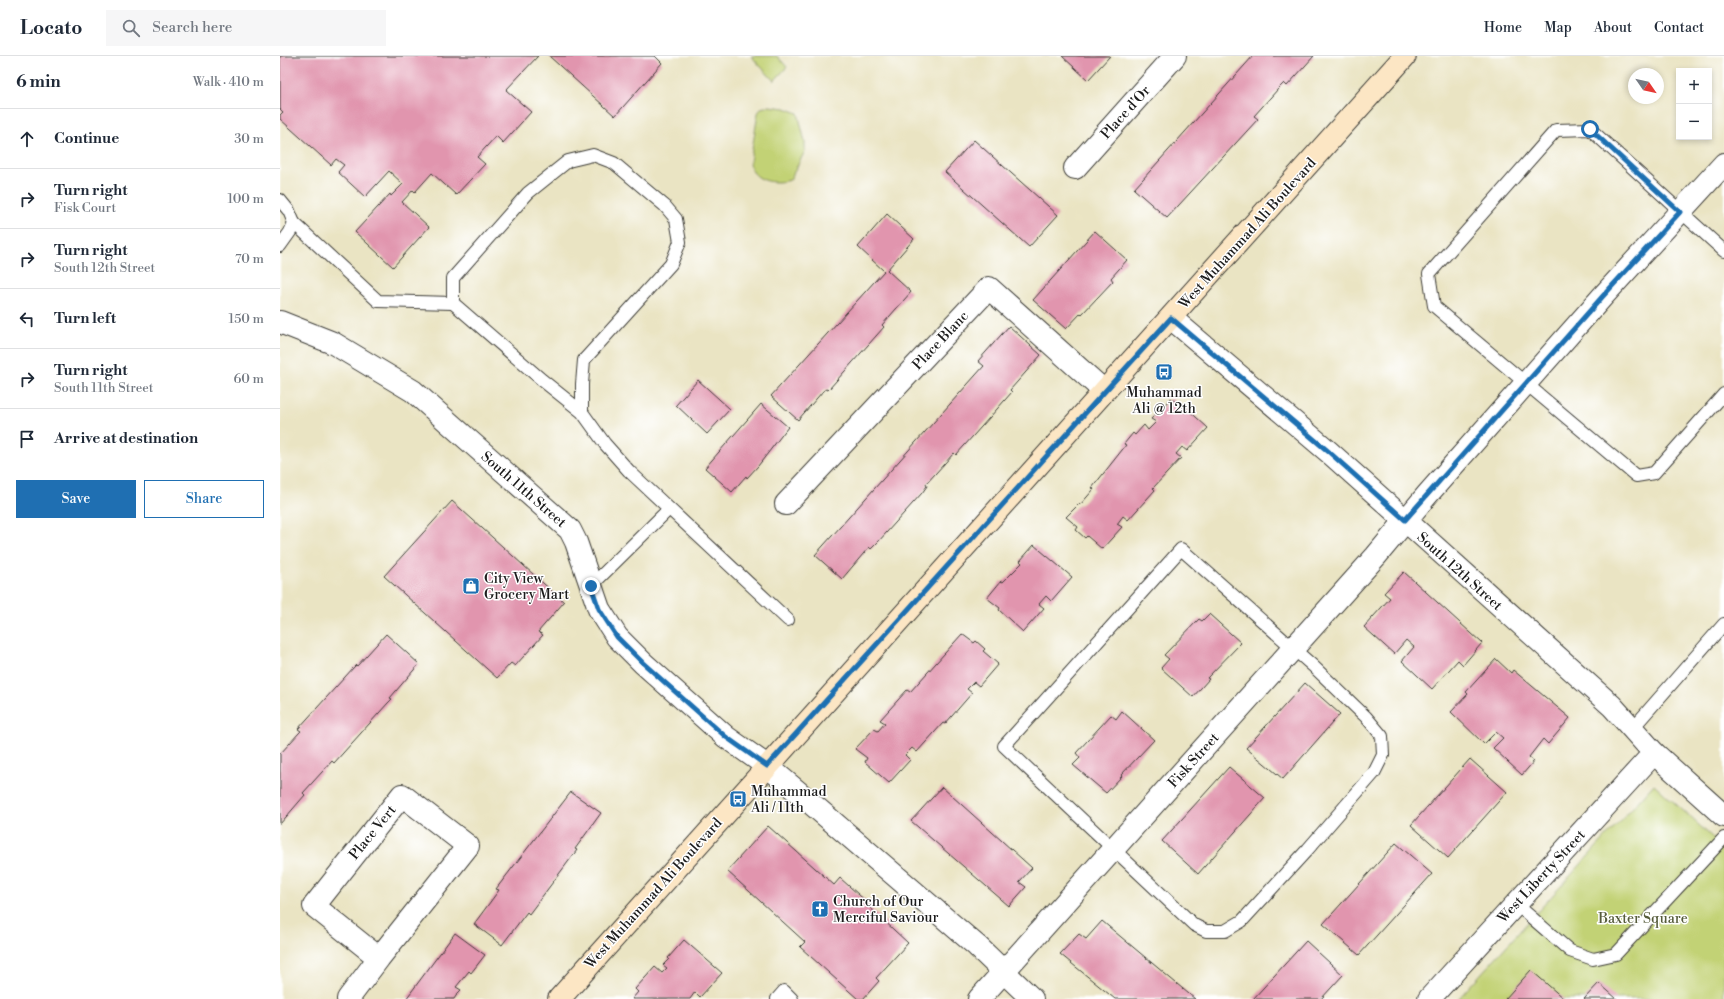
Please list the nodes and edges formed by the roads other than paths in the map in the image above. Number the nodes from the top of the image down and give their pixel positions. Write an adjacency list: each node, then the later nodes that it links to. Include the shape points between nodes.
1 (1175, 56): 4 (street, Place d'Or)
2 (1405, 56): 11 (main road, West Muhammad Ali Boulevard)
3 (1724, 164): 6 (street, Fisk Street)
4 (1075, 168)
5 (280, 200): 7 (lane)
6 (1680, 212): 9 (lane); 13 (street, Fisk Street); 13 (lane, via 1590,129 1556,130 1551,135 1429,274 1434,306)
7 (294, 223): 8 (lane); 10 (lane, via 378,301)
8 (280, 246)
9 (1724, 251)
10 (453, 303): 16 (lane); 16 (lane, via 453,278 528,193 568,161 593,154 614,163 665,206 676,219 680,242 671,264 584,360)
11 (1171, 318): 14 (main road, West Muhammad Ali Boulevard); 19 (street, South 12th Street)
12 (280, 322): 20 (street, South 11th Street, via 333,343 413,391 570,530)
13 (1525, 384): 15 (lane, via 1636,476 1654,473); 19 (street, Fisk Street)
14 (1104, 391): 17 (street, Place Blanc, via 989,288); 26 (main road, West Muhammad Ali Boulevard)
15 (1724, 394)
16 (582, 412): 18 (lane, via 629,471)
17 (786, 504)
18 (670, 509): 20 (lane); 21 (lane)
19 (1405, 520): 23 (street, Fisk Street); 24 (street, South 12th Street, via 1612,706)
20 (591, 586): 26 (street, South 11th Street, via 599,609 617,637 726,737)
21 (788, 620)
22 (1724, 624): 24 (lane)
23 (1293, 648): 29 (street, Fisk Street); 29 (lane, via 1366,717 1382,736 1383,755 1374,772 1308,849 1242,920 1225,931 1206,932 1194,925); 29 (lane, via 1181,549 1014,734 1004,746)
24 (1632, 729): 25 (street, South 12th Street)
25 (1654, 753): 27 (street, South 12th Street); 30 (street, West Liberty Street)
26 (767, 766): 32 (street, South 11th Street); 34 (main road, West Muhammad Ali Boulevard)
27 (1724, 816)
28 (1724, 838): 30 (lane, via 1616,954 1593,959 1570,951)
29 (1113, 850): 32 (street, Fisk Street)
30 (1516, 904): 39 (street, West Liberty Street)
31 (379, 958): 31 (street, Place Vert, via 314,906 402,795 468,846); 33 (street, Place Vert)
32 (1004, 972): 37 (street, Fisk Street); 38 (street, South 11th Street)
33 (348, 999)
34 (559, 999)
35 (777, 999): 36 (lane, via 784,991)
36 (792, 999)
37 (979, 999)
38 (1032, 999)
39 (1429, 999)

